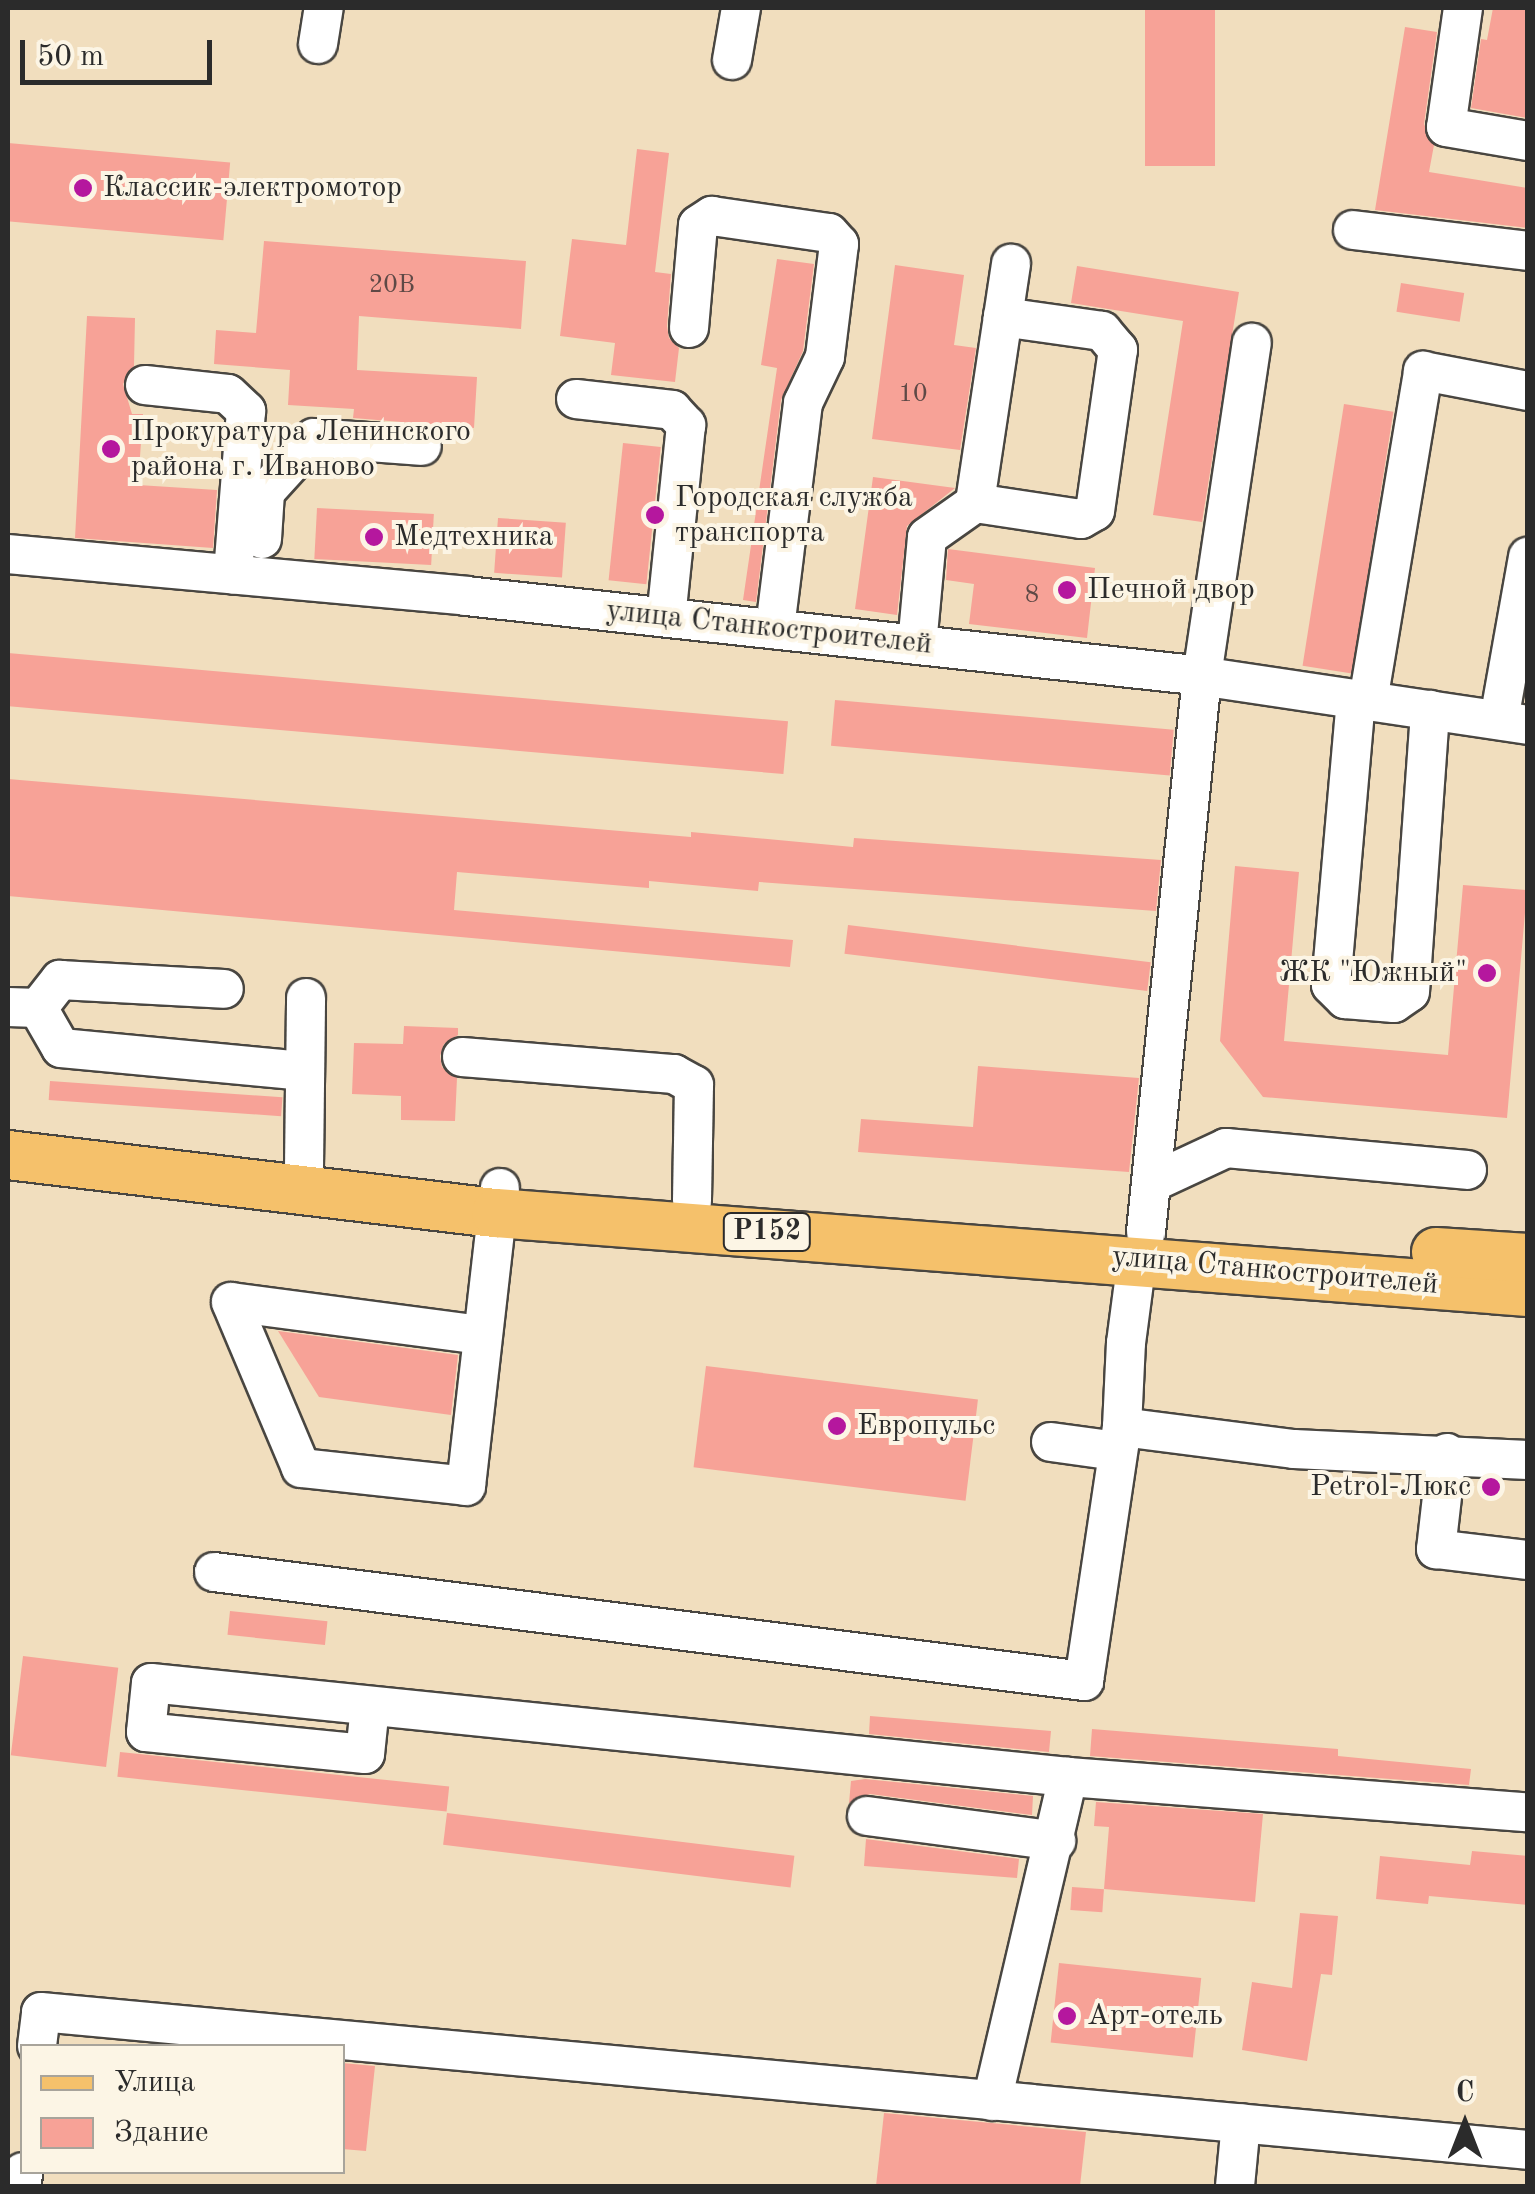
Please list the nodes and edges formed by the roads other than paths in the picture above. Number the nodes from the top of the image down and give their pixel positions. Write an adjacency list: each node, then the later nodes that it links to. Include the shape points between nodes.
1 (742, 8): 3 (street)
2 (1463, 8): 4 (street, via 1446,127)
3 (732, 60)
4 (1528, 140)
5 (1352, 230): 6 (street)
6 (1528, 251)
7 (1011, 264): 8 (street)
8 (1003, 317): 15 (street); 15 (street, via 1102,331 1118,350 1095,511 1081,519)
9 (688, 328): 20 (street, via 698,225 712,216 829,233 838,244 825,357 803,403)
10 (1252, 343): 22 (street)
11 (145, 385): 18 (street, via 228,394 246,411)
12 (1528, 391): 23 (street, via 1424,371)
13 (576, 399): 19 (street, via 672,410 686,425)
14 (422, 446): 18 (street, via 314,438 265,492)
15 (975, 503): 21 (street, via 927,537)
16 (8, 554): 18 (street, улица Станкостроителей)
17 (1528, 557): 25 (street)
18 (246, 576): 19 (street, улица Станкостроителей)
19 (666, 617): 20 (street, улица Станкостроителей)
20 (775, 629): 21 (street, улица Станкостроителей)
21 (917, 645): 22 (street, улица Станкостроителей)
22 (1202, 676): 23 (street, улица Станкостроителей); 35 (street)
23 (1362, 700): 24 (street, улица Станкостроителей); 24 (street, via 1331,985 1345,999 1394,1003 1410,992)
24 (1430, 710): 25 (street, улица Станкостроителей)
25 (1513, 722)
26 (224, 990): 28 (street, via 60,980)
27 (306, 998): 30 (street)
28 (23, 1008): 30 (street, via 61,1048)
29 (462, 1057): 37 (street, via 674,1074 694,1085)
30 (305, 1071): 33 (street)
31 (8, 1134): 33 (main road, улица Станкостроителей / Р152)
32 (8, 1155): 36 (main road, улица Станкостроителей / Р152)
33 (304, 1166): 36 (main road, улица Станкостроителей / Р152)
34 (1468, 1170): 35 (street, via 1226,1148)
35 (1151, 1183): 38 (street)
36 (498, 1200): 37 (main road, улица Станкостроителей / Р152); 38 (main road, улица Станкостроителей / Р152); 41 (street)
37 (692, 1201): 38 (main road, улица Станкостроителей / Р152)
38 (1141, 1246): 39 (main road, улица Станкостроителей / Р152); 40 (main road, улица Станкостроителей / Р152); 42 (street)
39 (1528, 1258)
40 (1528, 1292)
41 (481, 1334): 41 (street, via 466,1486 301,1468 231,1302)
42 (1120, 1439): 43 (street); 44 (street); 47 (street, via 1084,1681)
43 (1051, 1442)
44 (1447, 1453): 45 (street); 46 (street, via 1436,1549)
45 (1528, 1460)
46 (1528, 1560)
47 (214, 1572)
48 (370, 1706): 48 (street, via 151,1683 146,1732 365,1754); 49 (street)
49 (1068, 1778): 50 (street); 52 (street)
50 (1526, 1804)
51 (867, 1816): 52 (street)
52 (1056, 1841): 54 (street)
53 (37, 2044): 54 (street, via 41,2012)
54 (992, 2101): 55 (street)
55 (1241, 2123): 56 (street); 57 (street)
56 (1528, 2150)
57 (1235, 2186)

